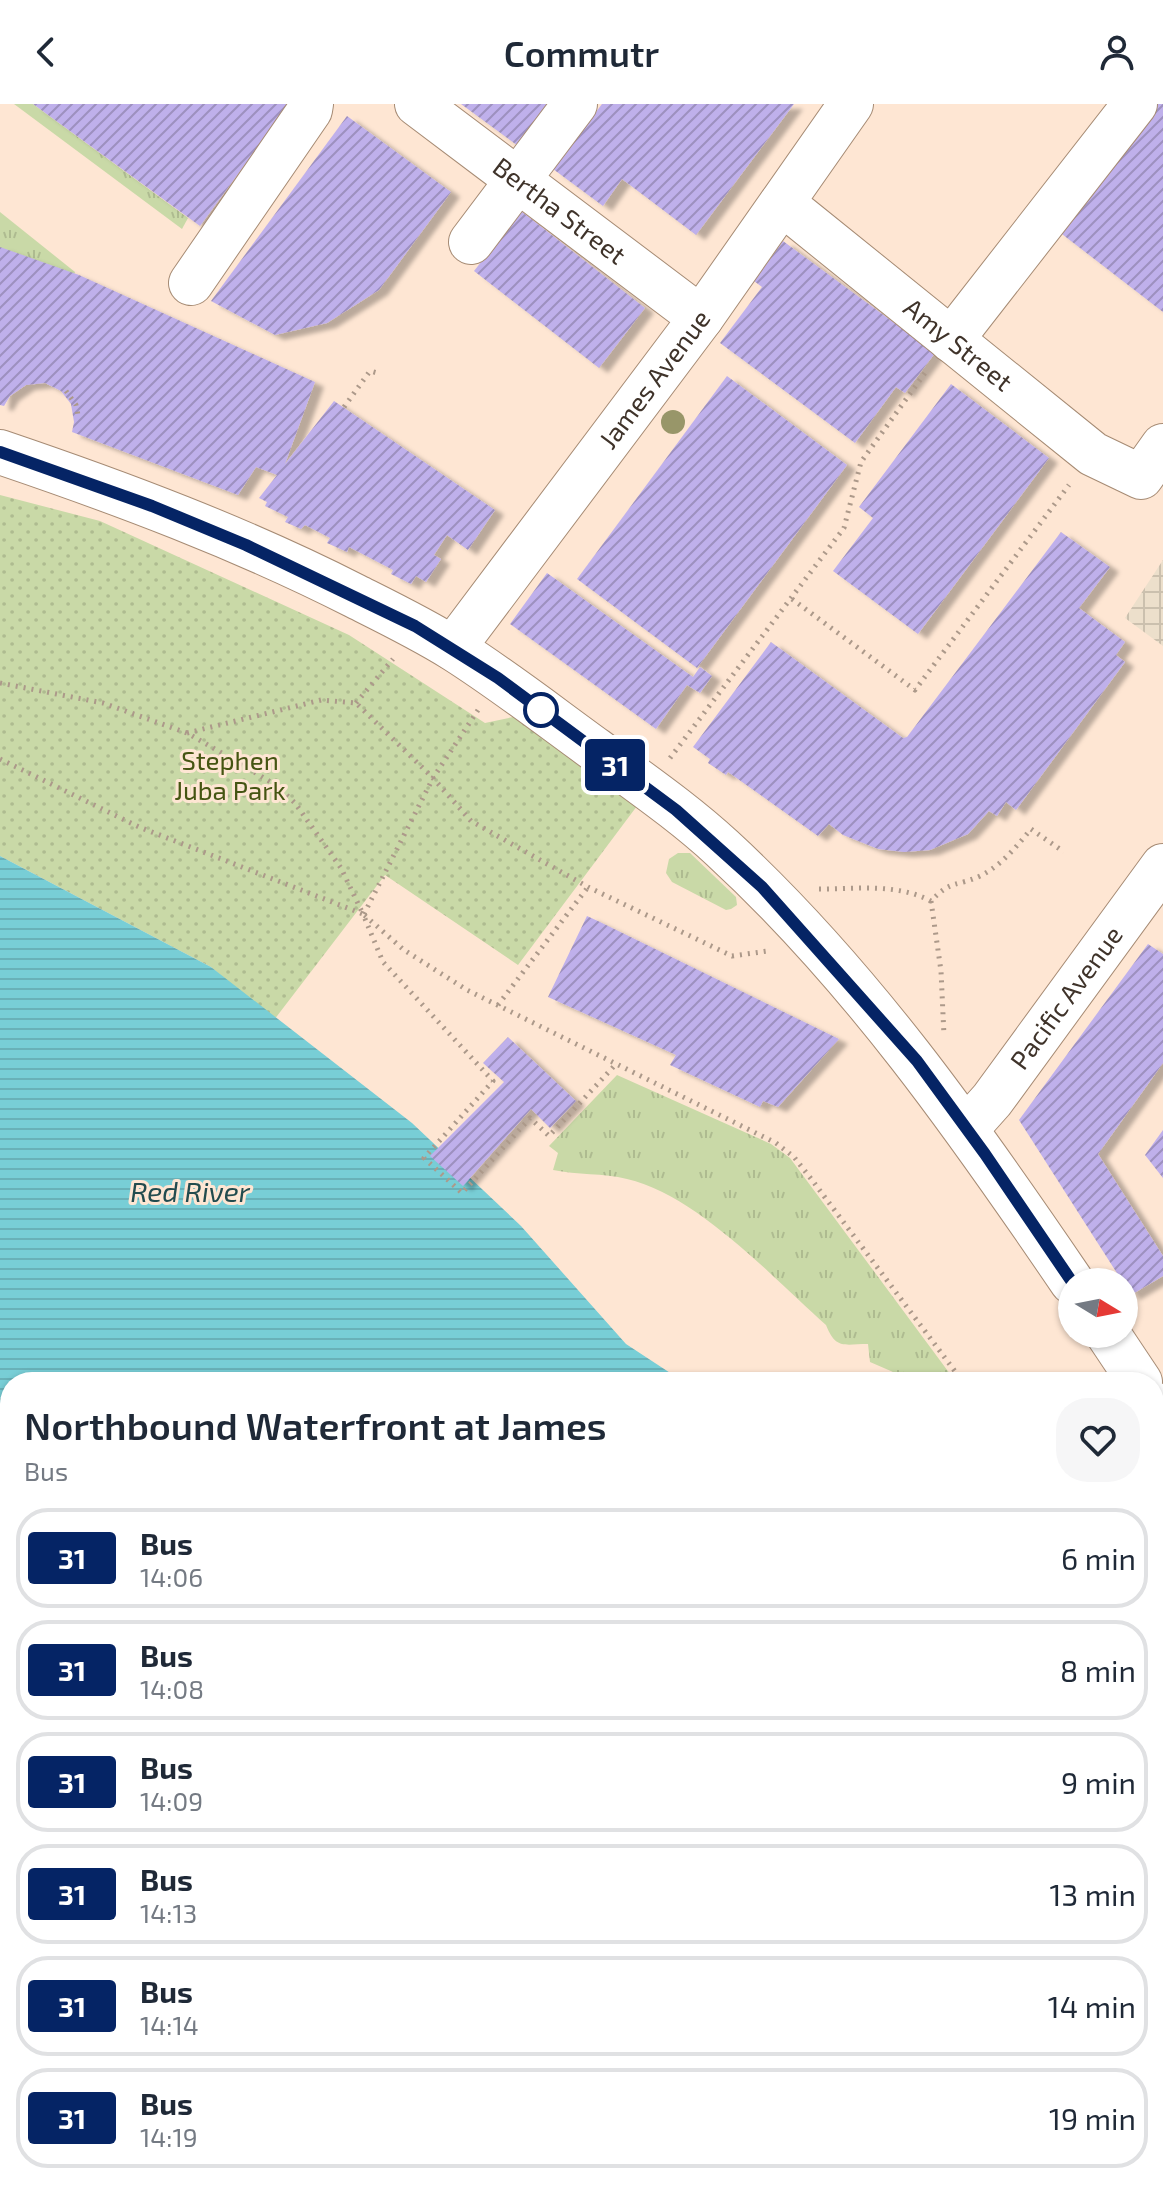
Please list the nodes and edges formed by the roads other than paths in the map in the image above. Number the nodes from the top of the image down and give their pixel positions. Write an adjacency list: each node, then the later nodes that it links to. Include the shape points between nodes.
1 (311, 104): 9 (street)
2 (417, 104): 6 (street, Bertha Street)
3 (575, 104): 6 (street)
4 (851, 104): 7 (street, James Avenue)
5 (1135, 104): 11 (street)
6 (518, 180): 8 (street); 10 (street, Bertha Street)
7 (782, 203): 10 (street, James Avenue); 11 (street, Amy Street)
8 (471, 242)
9 (191, 283)
10 (701, 318): 14 (street, James Avenue)
11 (942, 351): 13 (street, Amy Street, via 1093,454)
12 (0, 452): 14 (street, via 246,545)
13 (1152, 462)
14 (453, 648): 16 (street, via 721,847 804,931 917,1061)
15 (1163, 866): 16 (street, Pacific Avenue)
16 (967, 1128): 17 (street)
17 (1062, 1268)
18 (1117, 1348): 19 (street)
19 (1133, 1372)

